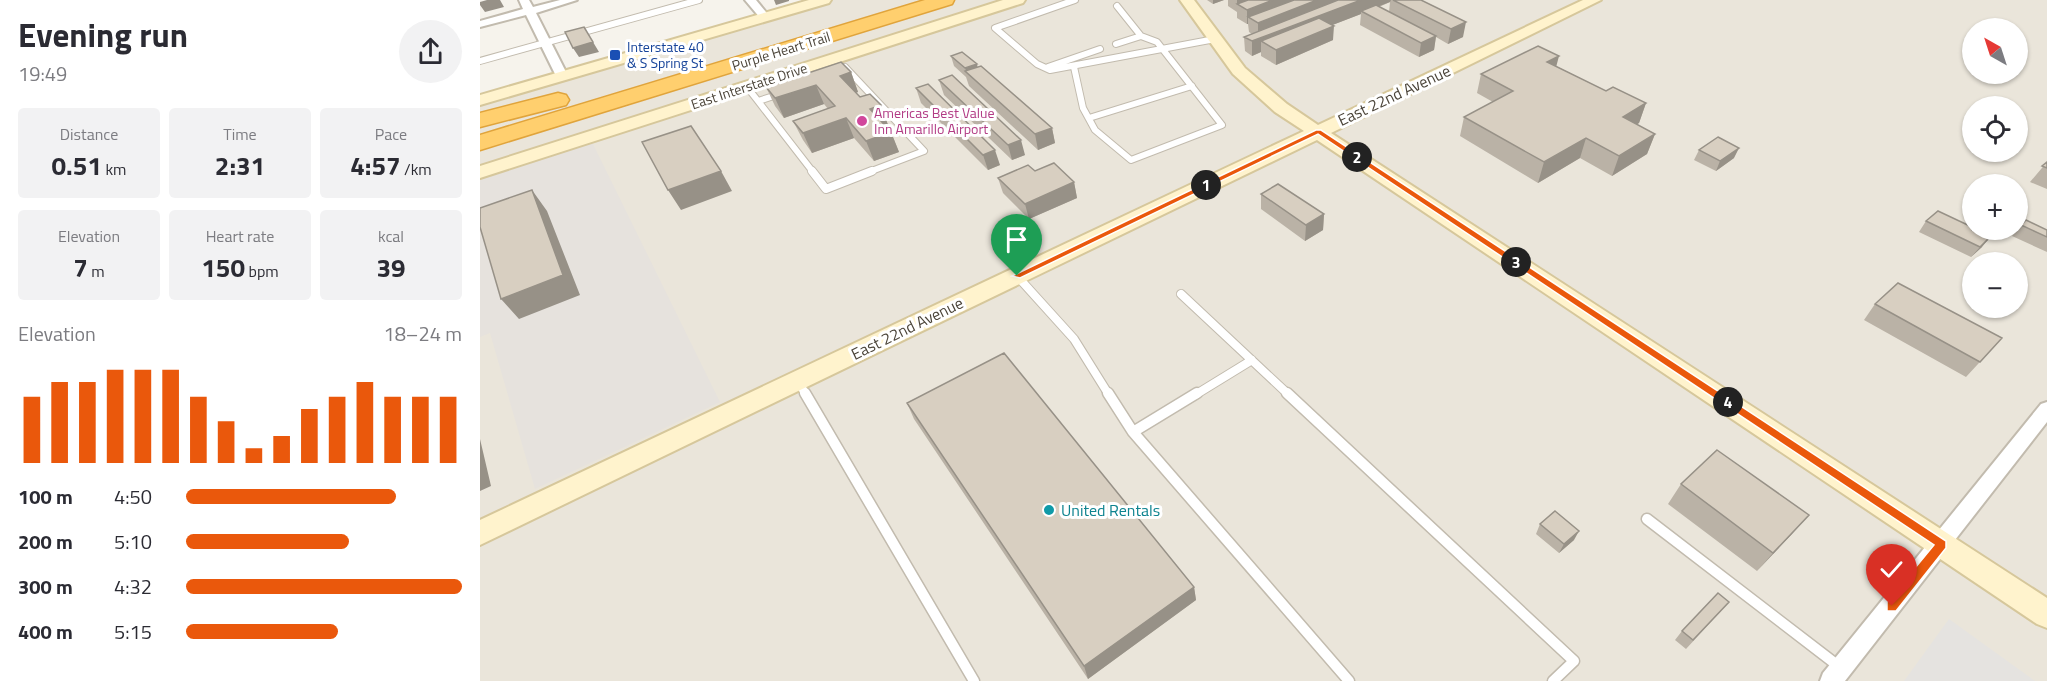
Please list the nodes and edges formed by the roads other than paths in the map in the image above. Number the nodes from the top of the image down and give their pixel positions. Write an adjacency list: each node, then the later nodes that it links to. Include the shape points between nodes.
1 (524, 0): 13 (street)
2 (572, 0): 13 (street)
3 (699, 0): 18 (lane)
4 (750, 0): 14 (street)
5 (824, 0): 14 (street)
6 (899, 0): 29 (highway, Purple Heart Trail)
7 (945, 0): 38 (highway, Purple Heart Trail)
8 (1018, 0): 23 (street, East Interstate Drive)
9 (1075, 0): 25 (lane, via 995,28)
10 (1186, 0): 17 (street)
11 (1593, 0): 37 (street, East 22nd Avenue)
12 (1117, 6): 16 (lane)
13 (530, 11): 15 (street); 18 (street)
14 (765, 17): 27 (street)
15 (480, 24)
16 (1141, 36): 19 (lane); 21 (lane, via 1157,42)
17 (1215, 39): 21 (lane); 37 (street, via 1257,89)
18 (546, 43): 22 (lane); 27 (street)
19 (1116, 44)
20 (1100, 49): 25 (lane)
21 (1163, 50): 24 (lane); 28 (lane)
22 (480, 61)
23 (837, 67): 26 (lane); 26 (lane); 30 (street, East Interstate Drive)
24 (1074, 67): 25 (lane); 34 (lane)
25 (1044, 68)
26 (849, 71): 33 (lane, via 924,151 826,189)
27 (562, 76): 32 (street)
28 (1192, 86): 34 (lane); 34 (lane, via 1222,125 1131,160 1095,130)
29 (610, 87): 35 (highway); 36 (highway, Purple Heart Trail)
30 (747, 87): 33 (lane); 39 (street, East Interstate Drive)
31 (792, 90): 33 (lane)
32 (480, 100)
33 (759, 101)
34 (1089, 118)
35 (480, 120)
36 (480, 125)
37 (1319, 131): 40 (street, East 22nd Avenue); 48 (street)
38 (480, 144)
39 (480, 172)
40 (1017, 276): 43 (street, East 22nd Avenue); 45 (lane, via 1074,339)
41 (1181, 294): 42 (lane)
42 (1252, 360): 45 (lane); 53 (lane, via 1574,661)
43 (798, 380): 47 (street, East 22nd Avenue); 51 (lane)
44 (2047, 409): 48 (street)
45 (1133, 432): 52 (lane)
46 (1647, 519): 50 (lane)
47 (480, 533)
48 (1942, 544): 49 (street); 50 (street)
49 (2047, 614)
50 (1836, 675)
51 (974, 681)
52 (1349, 681)
53 (1554, 681)

